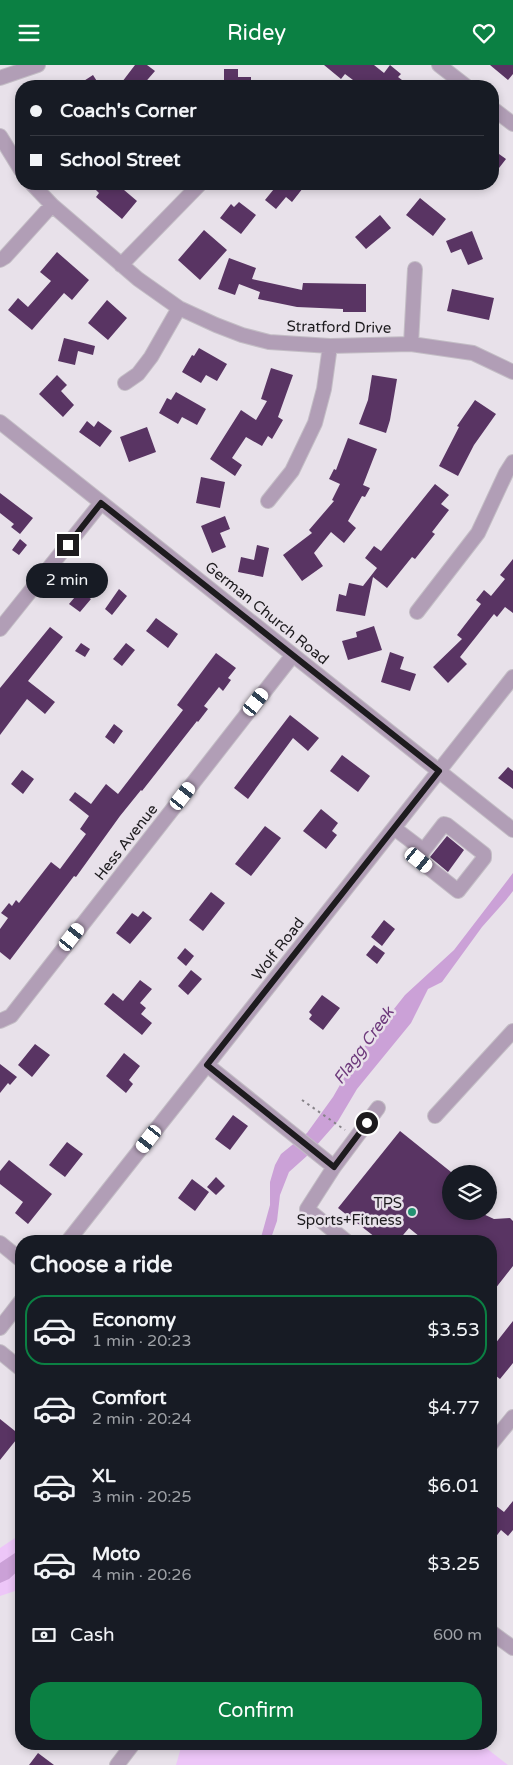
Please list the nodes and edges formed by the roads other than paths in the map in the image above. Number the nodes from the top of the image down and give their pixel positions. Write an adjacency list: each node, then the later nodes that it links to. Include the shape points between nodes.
1 (38, 65): 3 (street)
2 (439, 65): 4 (street)
3 (0, 78)
4 (458, 80)
5 (499, 113): 6 (street)
6 (513, 124)
7 (0, 136): 8 (street)
8 (15, 160)
9 (38, 190): 11 (street, Stratford Drive)
10 (194, 190): 13 (street)
11 (52, 205): 12 (street); 13 (street, Stratford Drive)
12 (0, 260)
13 (122, 265): 15 (street, Stratford Drive)
14 (415, 269): 16 (street)
15 (179, 308): 17 (street, Stratford Drive, via 242,335 269,342); 19 (street, via 151,357 138,374)
16 (411, 344): 17 (street, Stratford Drive); 18 (street, Stratford Drive, via 473,353)
17 (330, 347): 22 (street, via 315,423 292,471)
18 (513, 372)
19 (125, 383)
20 (0, 422): 23 (street, German Church Road)
21 (513, 462): 24 (street, via 478,533)
22 (268, 501)
23 (101, 503): 25 (street); 26 (street, German Church Road)
24 (417, 613)
25 (0, 629)
26 (293, 655): 28 (street, German Church Road); 32 (street, Hess Avenue, via 10,1015)
27 (513, 677): 28 (street, Wolf Road)
28 (439, 771): 29 (street, Wolf Road); 30 (street, German Church Road)
29 (394, 828): 31 (street); 34 (street, Wolf Road)
30 (513, 830)
31 (421, 852): 31 (street, via 444,824 484,854 484,858 458,891 419,860)
32 (0, 1021)
33 (513, 1031): 36 (street)
34 (207, 1065): 37 (street); 38 (street, Wolf Road)
35 (378, 1109): 37 (street)
36 (434, 1116)
37 (329, 1164): 39 (street, via 307,1209)
38 (73, 1235)
39 (339, 1235)
40 (0, 1243): 41 (street)
41 (15, 1255)
42 (15, 1309): 43 (street)
43 (0, 1328)
44 (0, 1352): 45 (street)
45 (15, 1364)
46 (513, 1417): 47 (street)
47 (497, 1437)
48 (497, 1636): 49 (street)
49 (513, 1647)
50 (128, 1750): 51 (street)
51 (117, 1765)

